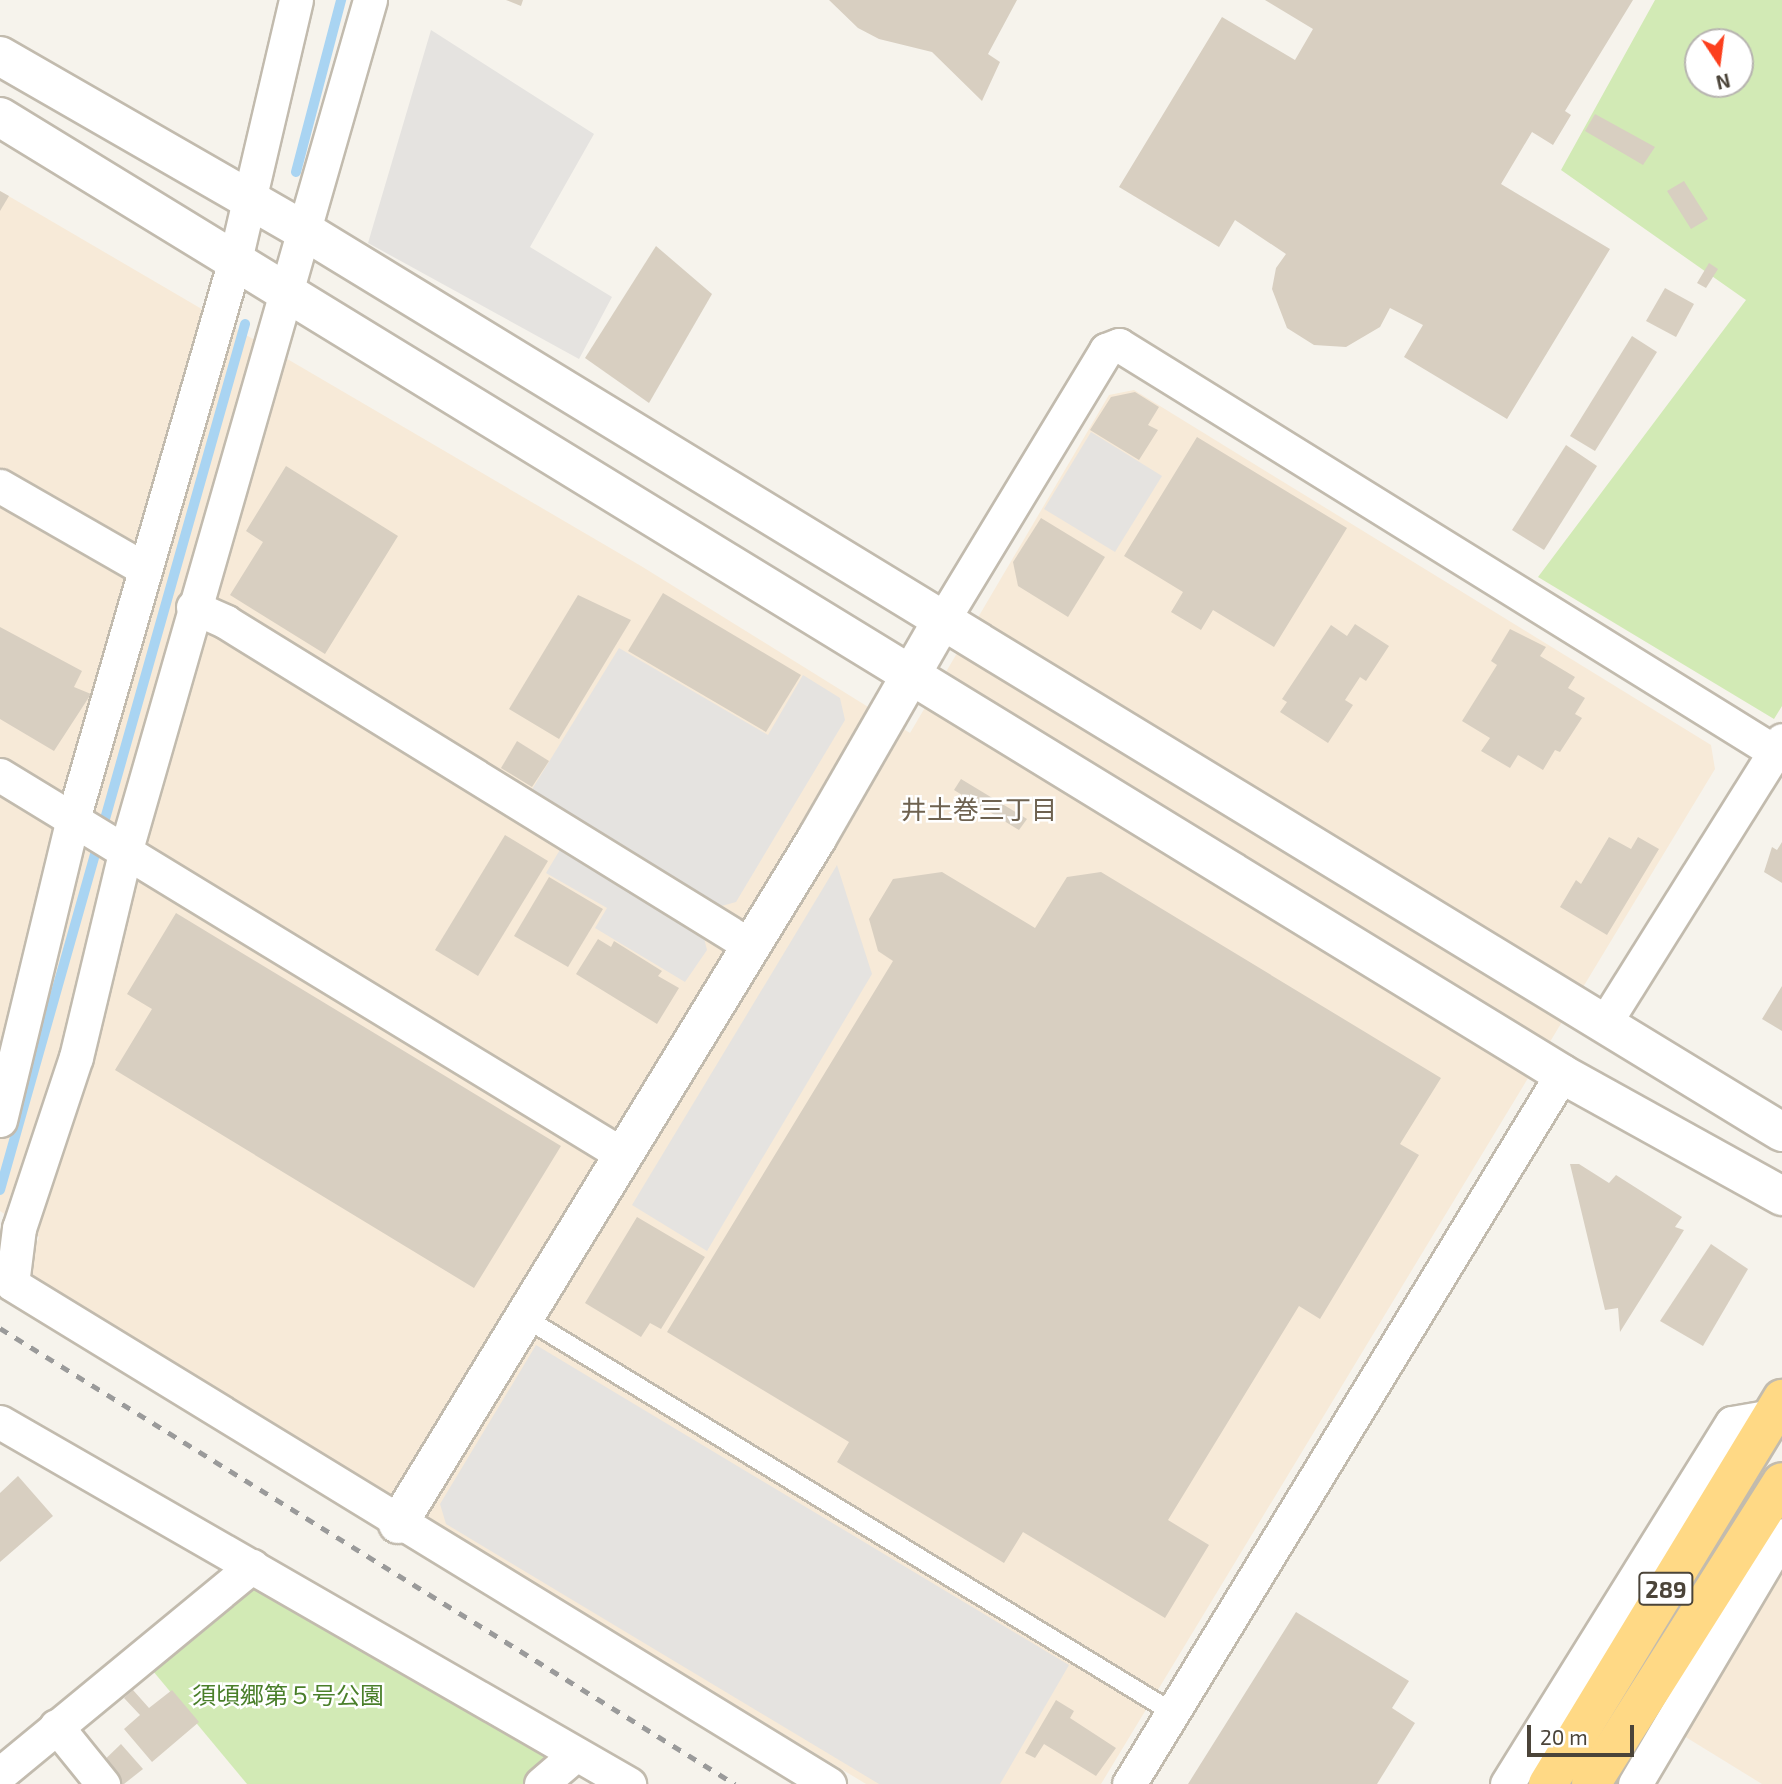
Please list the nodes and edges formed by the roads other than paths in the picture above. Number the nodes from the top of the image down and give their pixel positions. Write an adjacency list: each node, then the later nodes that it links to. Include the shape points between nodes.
1 (296, 0): 5 (street)
2 (370, 0): 6 (street)
3 (0, 56): 5 (street)
4 (0, 117): 7 (street)
5 (250, 201): 6 (street); 7 (street)
6 (303, 230): 8 (street); 12 (street)
7 (235, 260): 8 (street); 10 (street)
8 (285, 289): 11 (street); 13 (street)
9 (0, 486): 10 (street)
10 (145, 569): 16 (street)
11 (193, 607): 16 (street); 17 (street, via 226,622)
12 (942, 621): 13 (street); 14 (street, via 1105,350 1119,345); 18 (street)
13 (913, 675): 17 (street); 20 (street)
14 (1778, 746): 18 (street)
15 (0, 775): 16 (street)
16 (100, 834): 19 (street); 23 (street); 25 (street, via 76,1057)
17 (751, 946): 23 (street)
18 (1604, 1024): 22 (street)
19 (11, 1034): 21 (street)
20 (1562, 1074): 24 (street); 33 (street)
21 (0, 1120)
22 (1782, 1132)
23 (623, 1155): 26 (street)
24 (1782, 1196)
25 (10, 1224): 30 (street, via 12,1284)
26 (522, 1316): 30 (street); 33 (lane)
27 (1777, 1408): 37 (highway, 289); 43 (street, via 1732,1423)
28 (0, 1422): 32 (street)
29 (1782, 1482): 44 (highway, 289)
30 (398, 1524): 41 (street)
31 (1782, 1535): 45 (street)
32 (252, 1566): 34 (street); 35 (street)
33 (1172, 1712): 42 (street)
34 (56, 1726): 36 (street); 38 (street)
35 (576, 1754): 39 (street); 40 (street)
36 (0, 1774)
37 (1549, 1782)
38 (103, 1784)
39 (541, 1784)
40 (629, 1784)
41 (829, 1784)
42 (1129, 1784)
43 (1507, 1784)
44 (1591, 1784)
45 (1634, 1784)

